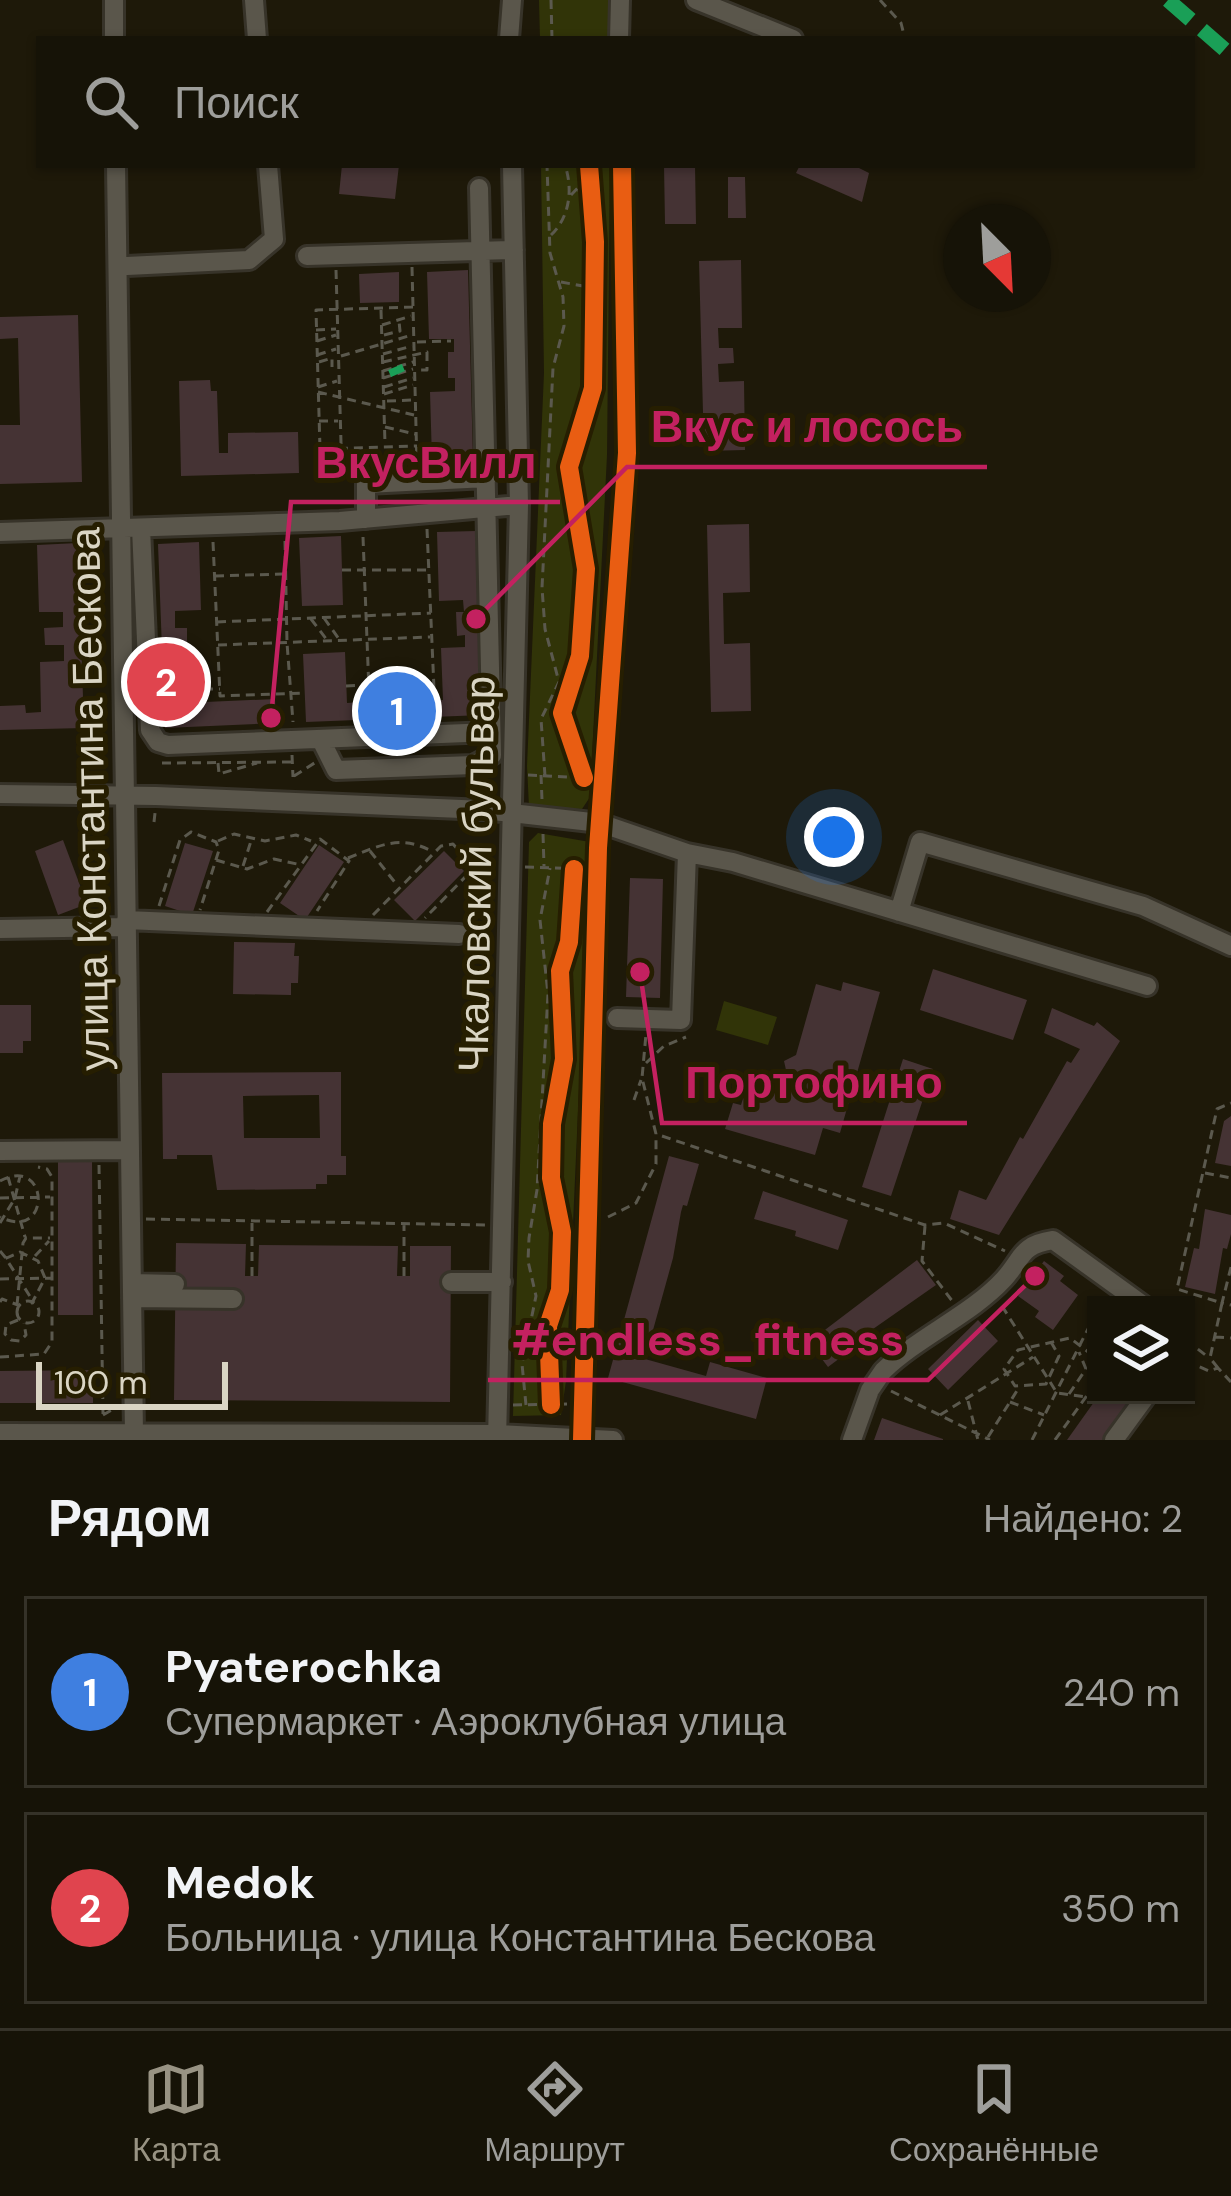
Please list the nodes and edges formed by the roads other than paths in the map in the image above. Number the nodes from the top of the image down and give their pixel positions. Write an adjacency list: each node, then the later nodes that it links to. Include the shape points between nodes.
1 (114, 0): 6 (street)
2 (254, 0): 7 (street)
3 (512, 0): 8 (street)
4 (620, 0): 9 (street)
5 (696, 0): 10 (street)
6 (114, 36)
7 (257, 36)
8 (509, 36)
9 (620, 36)
10 (786, 36)
11 (116, 168): 24 (street, улица Константина Бескова)
12 (268, 168): 19 (street, via 274,238 249,260)
13 (512, 168): 16 (street, Чкаловский бульвар)
14 (622, 168): 32 (street, via 627,453)
15 (479, 188): 17 (street)
16 (514, 250): 17 (street); 21 (street, Чкаловский бульвар)
17 (481, 251): 18 (street, via 394,263); 20 (street)
18 (307, 256)
19 (127, 266)
20 (487, 478): 22 (street); 23 (street, via 366,484)
21 (519, 505): 22 (street); 31 (street, Чкаловский бульвар)
22 (487, 506): 23 (street); 27 (street)
23 (365, 527): 25 (street)
24 (121, 528): 25 (street); 26 (street); 30 (street, улица Константина Бескова)
25 (141, 528): 28 (street, via 151,730 158,742)
26 (0, 532)
27 (491, 732): 28 (street); 28 (street, via 492,754 473,765 335,770)
28 (324, 748)
29 (0, 794): 30 (street)
30 (124, 796): 31 (street); 35 (street, улица Константина Бескова)
31 (512, 813): 32 (street); 44 (street, Чкаловский бульвар)
32 (600, 823): 33 (street); 53 (street)
33 (687, 853): 34 (street); 40 (street, via 681,1020)
34 (899, 911): 38 (street, via 920,842 1143,906); 39 (street)
35 (126, 923): 36 (street); 37 (street); 41 (street, улица Константина Бескова)
36 (0, 929)
37 (459, 934)
38 (1231, 946)
39 (1147, 986)
40 (617, 1018)
41 (130, 1150): 42 (street); 46 (street, улица Константина Бескова)
42 (0, 1151)
43 (451, 1282): 44 (street)
44 (502, 1282): 52 (street, Чкаловский бульвар)
45 (175, 1284): 46 (street)
46 (132, 1291): 48 (street); 51 (street, улица Константина Бескова)
47 (1131, 1296): 55 (street, via 1053,1240 1030,1246 1001,1282 883,1371)
48 (232, 1299)
49 (1140, 1404): 56 (street)
50 (0, 1432): 51 (street)
51 (134, 1433): 52 (street)
52 (497, 1437): 53 (street)
53 (582, 1439): 54 (street)
54 (613, 1440)
55 (852, 1440)
56 (1114, 1440)

